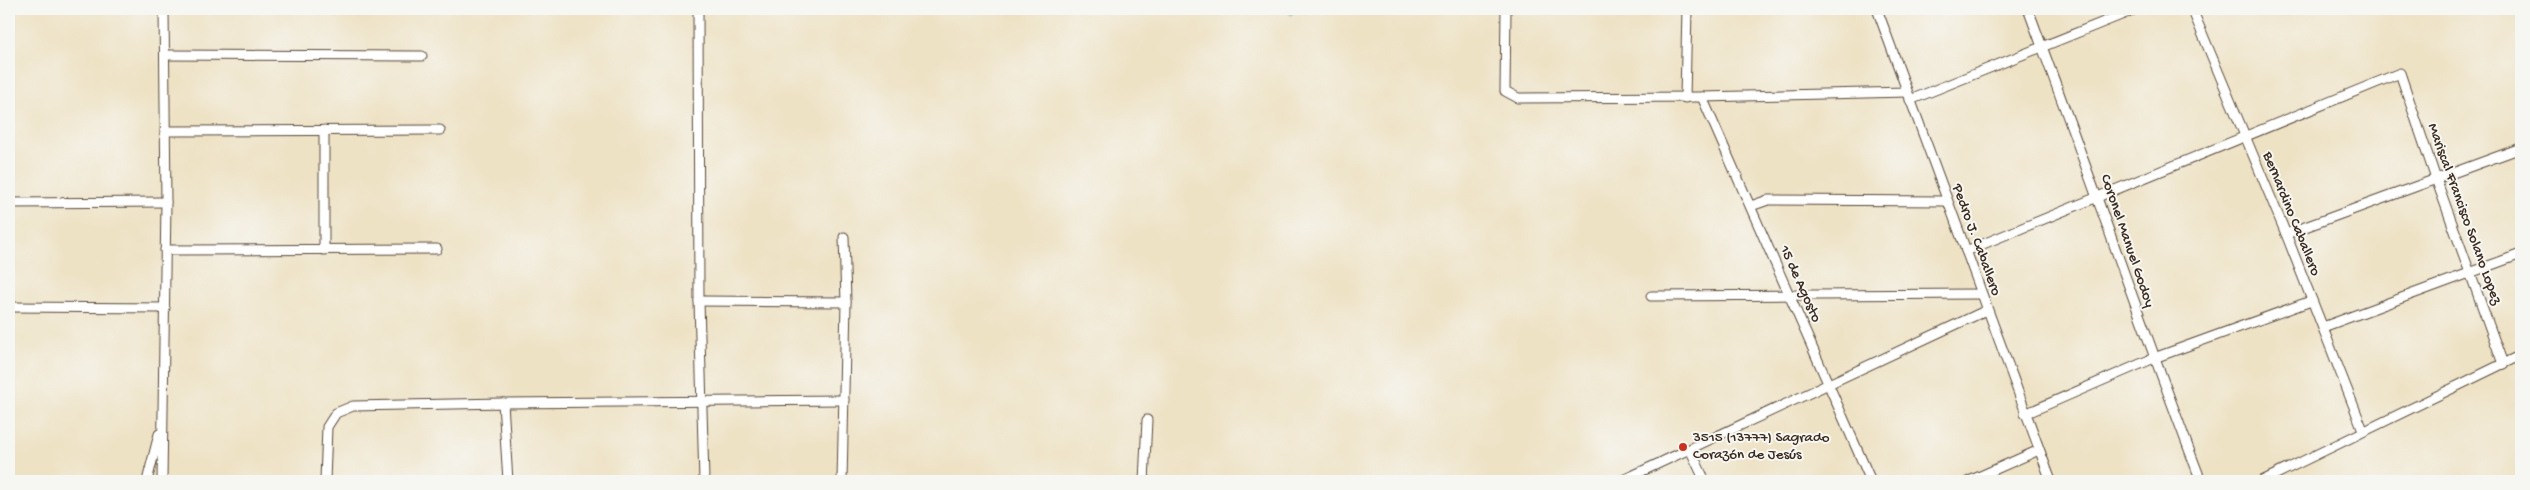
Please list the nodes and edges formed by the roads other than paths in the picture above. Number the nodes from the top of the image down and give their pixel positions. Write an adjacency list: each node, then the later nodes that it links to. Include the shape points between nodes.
1 (164, 9): 10 (street)
2 (698, 9): 38 (street)
3 (1506, 9): 14 (street, via 1505,91 1518,98)
4 (1687, 9): 14 (street)
5 (1877, 9): 12 (street, Pedro J. Caballero)
6 (2028, 9): 9 (street, Coronel Manuel Godoy)
7 (2136, 9): 9 (street)
8 (2192, 9): 18 (street, Bernardino Caballero)
9 (2042, 46): 12 (street); 21 (street, Coronel Manuel Godoy)
10 (165, 55): 11 (street); 17 (street)
11 (422, 56)
12 (1909, 96): 13 (street); 22 (street, Pedro J. Caballero)
13 (1702, 97): 14 (street); 25 (street, 15 de Agosto)
14 (1685, 98)
15 (324, 130): 16 (street); 17 (street); 30 (street)
16 (440, 130)
17 (165, 131): 23 (street)
18 (2245, 137): 20 (street, Mariscal Francisco Solano Lopez, via 2400,73); 21 (street); 26 (street, Bernardino Caballero)
19 (2521, 148): 20 (street)
20 (2436, 179): 26 (street); 33 (street, Mariscal Francisco Solano Lopez)
21 (2098, 196): 31 (street); 45 (street, Coronel Manuel Godoy)
22 (1947, 201): 25 (street, via 1768,200); 31 (street, Pedro J. Caballero)
23 (166, 202): 24 (street); 29 (street)
24 (9, 204)
25 (1750, 206): 35 (street, 15 de Agosto)
26 (2286, 234): 37 (street, Bernardino Caballero)
27 (844, 237): 39 (street)
28 (437, 249): 30 (street)
29 (165, 250): 30 (street); 41 (street)
30 (324, 250)
31 (1966, 251): 34 (street, Pedro J. Caballero)
32 (2521, 254): 33 (street)
33 (2470, 272): 43 (street); 46 (street, Mariscal Francisco Solano Lopez)
34 (1982, 294): 35 (street); 42 (street, Pedro J. Caballero)
35 (1790, 295): 36 (street); 47 (street, 15 de Agosto)
36 (1651, 296)
37 (2311, 300): 43 (street, Bernardino Caballero); 45 (street)
38 (699, 301): 39 (street); 49 (street)
39 (846, 302): 48 (street)
40 (9, 307): 41 (street)
41 (165, 308): 52 (street)
42 (1987, 310): 47 (street); 51 (street, Pedro J. Caballero)
43 (2323, 327): 54 (street, Bernardino Caballero)
44 (2521, 355): 46 (street)
45 (2154, 358): 51 (street); 69 (street, Coronel Manuel Godoy)
46 (2503, 364): 54 (street)
47 (1829, 384): 55 (street); 66 (street, 15 de Agosto)
48 (844, 400): 49 (street); 62 (street)
49 (703, 402): 50 (street); 61 (street)
50 (504, 403): 59 (street, via 353,406 336,413 327,427); 60 (street)
51 (2025, 414): 56 (street, Pedro J. Caballero)
52 (163, 420): 57 (street); 58 (street)
53 (1147, 420): 63 (street)
54 (2363, 430): 70 (street)
55 (1690, 449): 64 (street); 65 (street)
56 (2039, 450): 67 (street); 68 (street, Pedro J. Caballero)
57 (147, 481)
58 (162, 481)
59 (325, 481)
60 (508, 481)
61 (704, 481)
62 (842, 481)
63 (1144, 481)
64 (1621, 481)
65 (1705, 481)
66 (1871, 481)
67 (1969, 481)
68 (2051, 481)
69 (2201, 481)
70 (2262, 481)

